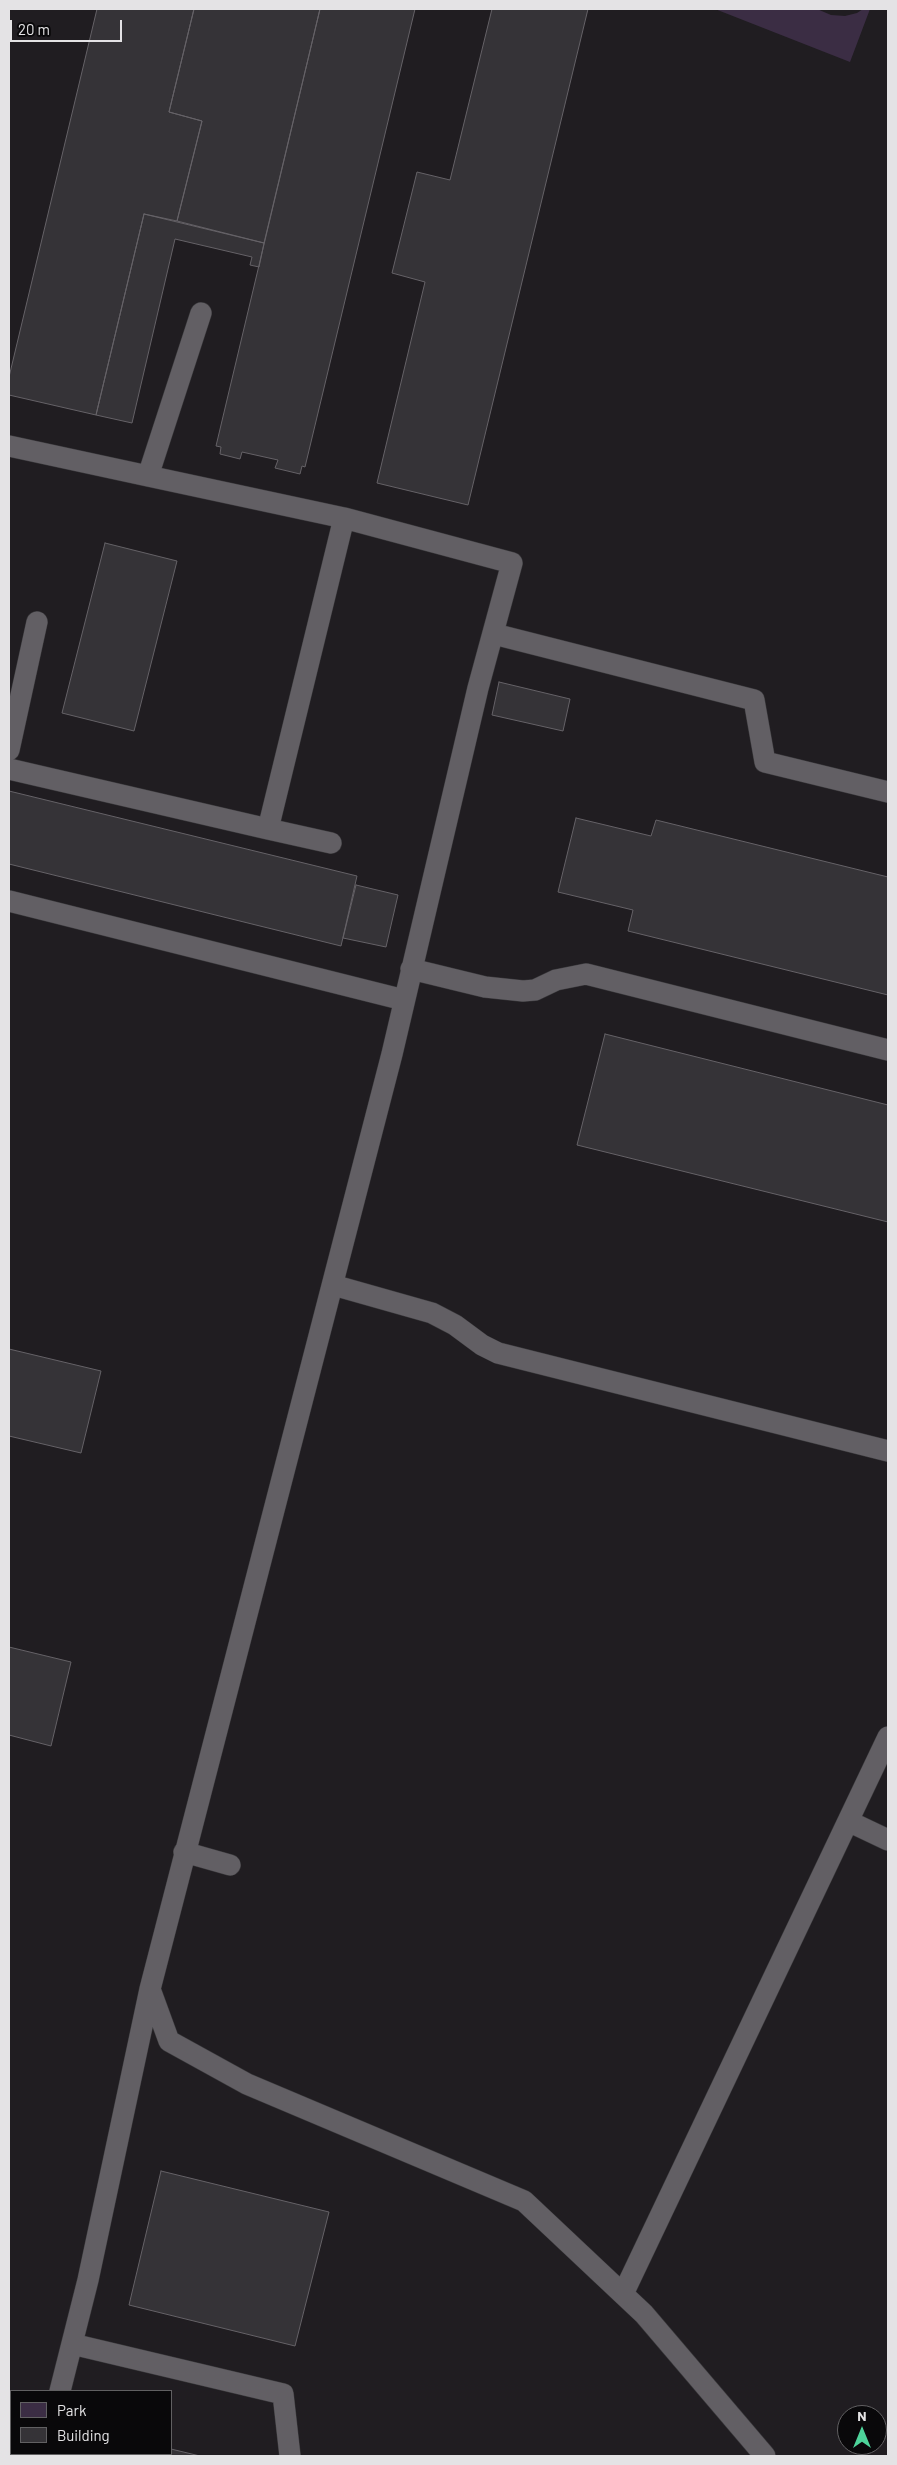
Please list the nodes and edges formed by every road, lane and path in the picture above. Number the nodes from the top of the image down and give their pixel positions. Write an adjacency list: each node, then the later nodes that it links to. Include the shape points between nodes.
1 (201, 313): 3 (lane)
2 (9, 446): 3 (lane)
3 (148, 476): 4 (lane)
4 (344, 518): 6 (lane, via 512,563); 10 (lane)
5 (37, 622): 7 (lane)
6 (494, 634): 9 (lane, via 754,700 765,762); 13 (lane, via 478,688)
7 (9, 750)
8 (9, 769): 10 (lane)
9 (888, 792)
10 (268, 829): 11 (lane)
11 (331, 843)
12 (9, 901): 14 (lane)
13 (412, 969): 14 (lane); 15 (lane, via 484,987 523,991 586,974)
14 (404, 1000): 16 (lane)
15 (888, 1050)
16 (333, 1285): 17 (lane, via 432,1313 498,1353); 21 (lane)
17 (888, 1450)
18 (888, 1737): 19 (lane)
19 (848, 1821): 20 (lane); 24 (lane)
20 (888, 1840)
21 (184, 1852): 22 (lane); 23 (lane)
22 (230, 1865)
23 (150, 1989): 24 (lane, via 169,2041 247,2084 524,2201); 25 (lane)
24 (623, 2294): 28 (lane, via 644,2314)
25 (72, 2344): 26 (lane); 27 (lane, via 283,2394)
26 (60, 2390)
27 (290, 2456)
28 (765, 2456)

